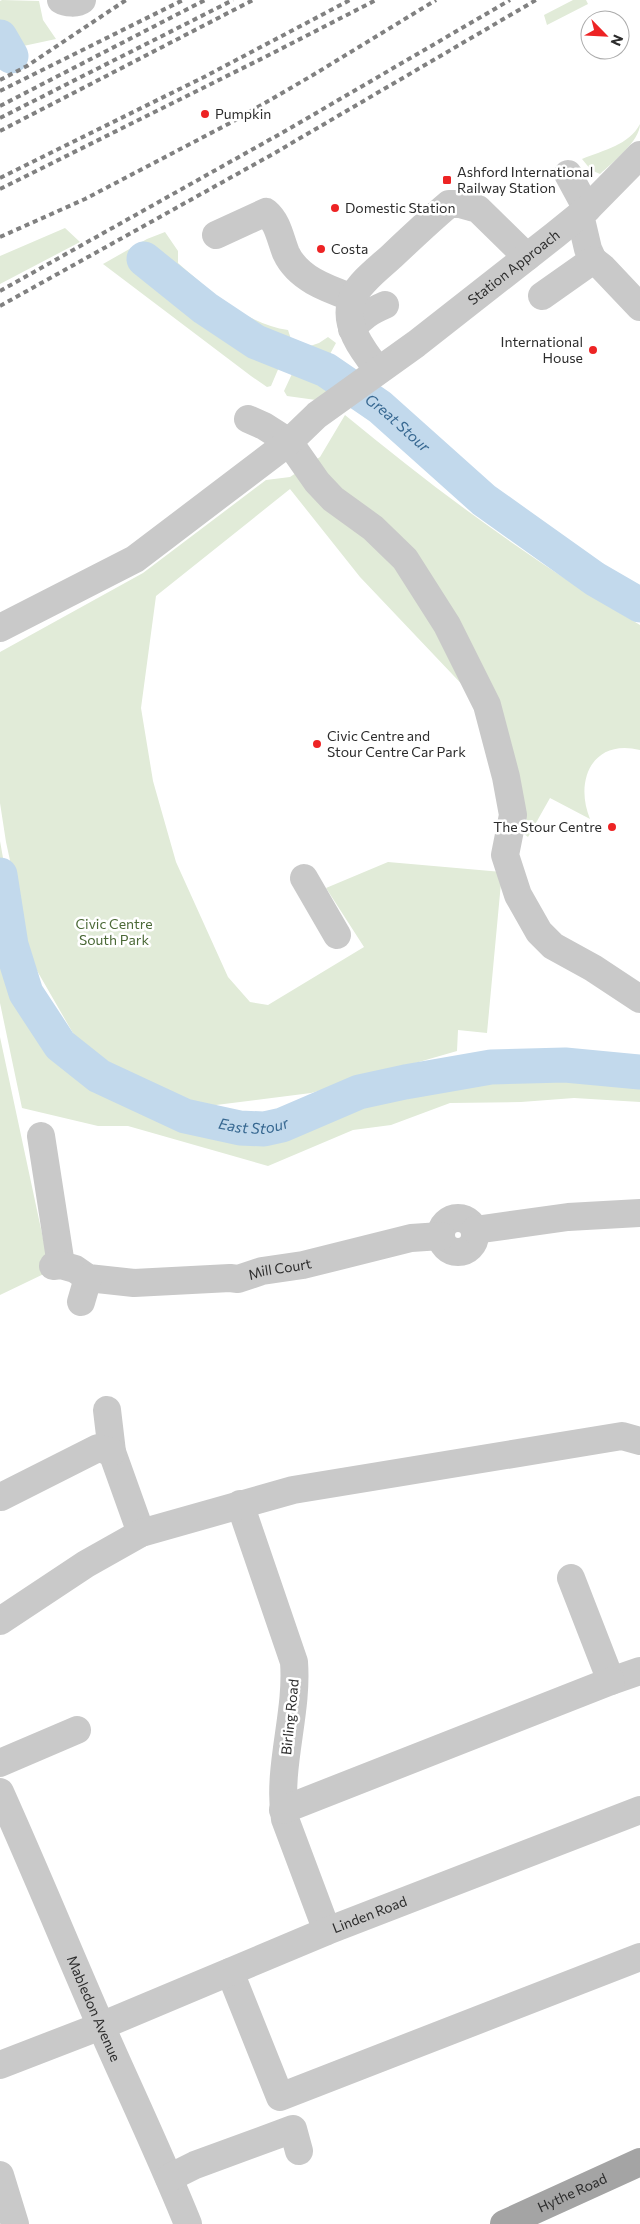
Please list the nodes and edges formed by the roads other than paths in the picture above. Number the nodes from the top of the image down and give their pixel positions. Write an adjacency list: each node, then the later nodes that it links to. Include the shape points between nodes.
1 (61, 0): 2 (street)
2 (82, 0)
3 (640, 155): 5 (street, Station Approach)
4 (568, 174): 5 (street)
5 (584, 212): 7 (street, Station Approach); 8 (street, via 588,250)
6 (216, 234): 10 (street, via 266,212 274,218 286,253 295,267 316,283)
7 (527, 257): 10 (street, via 488,231 478,209 449,204 367,279); 14 (street, Station Approach)
8 (593, 260): 9 (street); 12 (street)
9 (542, 296)
10 (352, 298): 13 (street)
11 (385, 305): 13 (street, via 360,319)
12 (640, 307)
13 (352, 330): 14 (street)
14 (376, 372): 16 (street, Station Approach, via 326,408)
15 (248, 419): 16 (street)
16 (289, 442): 17 (street, Station Approach, via 135,560); 20 (street, via 333,499 373,528 405,559 465,659 487,705 514,815 505,855 518,895 539,932 553,946)
17 (0, 628)
18 (304, 878): 19 (street)
19 (337, 935)
20 (640, 999)
21 (40, 1136): 22 (street, Mill Court, via 57,1265 75,1269 84,1290 134,1283 238,1279 410,1238 441,1236 450,1250 461,1252 471,1246 475,1230 568,1216)
22 (640, 1213)
23 (107, 1410): 25 (street)
24 (640, 1441): 27 (street, via 622,1436 293,1490)
25 (112, 1452): 26 (street, via 98,1448); 28 (street)
26 (1, 1498)
27 (240, 1504): 28 (street); 36 (street, Birling Road, via 294,1662 296,1682 285,1762)
28 (141, 1533): 30 (street, via 86,1564)
29 (571, 1578): 32 (street)
30 (0, 1621)
31 (640, 1671): 32 (street)
32 (611, 1681): 36 (street)
33 (77, 1730): 34 (street)
34 (0, 1763)
35 (0, 1792): 41 (street, Mabledon Avenue)
36 (283, 1810): 38 (street, Birling Road)
37 (640, 1810): 38 (street, Linden Road)
38 (327, 1931): 40 (street, Linden Road)
39 (640, 1957): 40 (street, via 280,2097)
40 (230, 1972): 41 (street, Linden Road)
41 (101, 2026): 42 (street, Linden Road); 46 (street, Mabledon Avenue)
42 (0, 2064)
43 (298, 2151): 46 (street, via 293,2130 195,2165)
44 (640, 2162): 49 (main road, Hythe Road)
45 (0, 2175): 47 (street)
46 (169, 2178): 48 (street, Mabledon Avenue)
47 (15, 2224)
48 (188, 2224)
49 (504, 2224)

